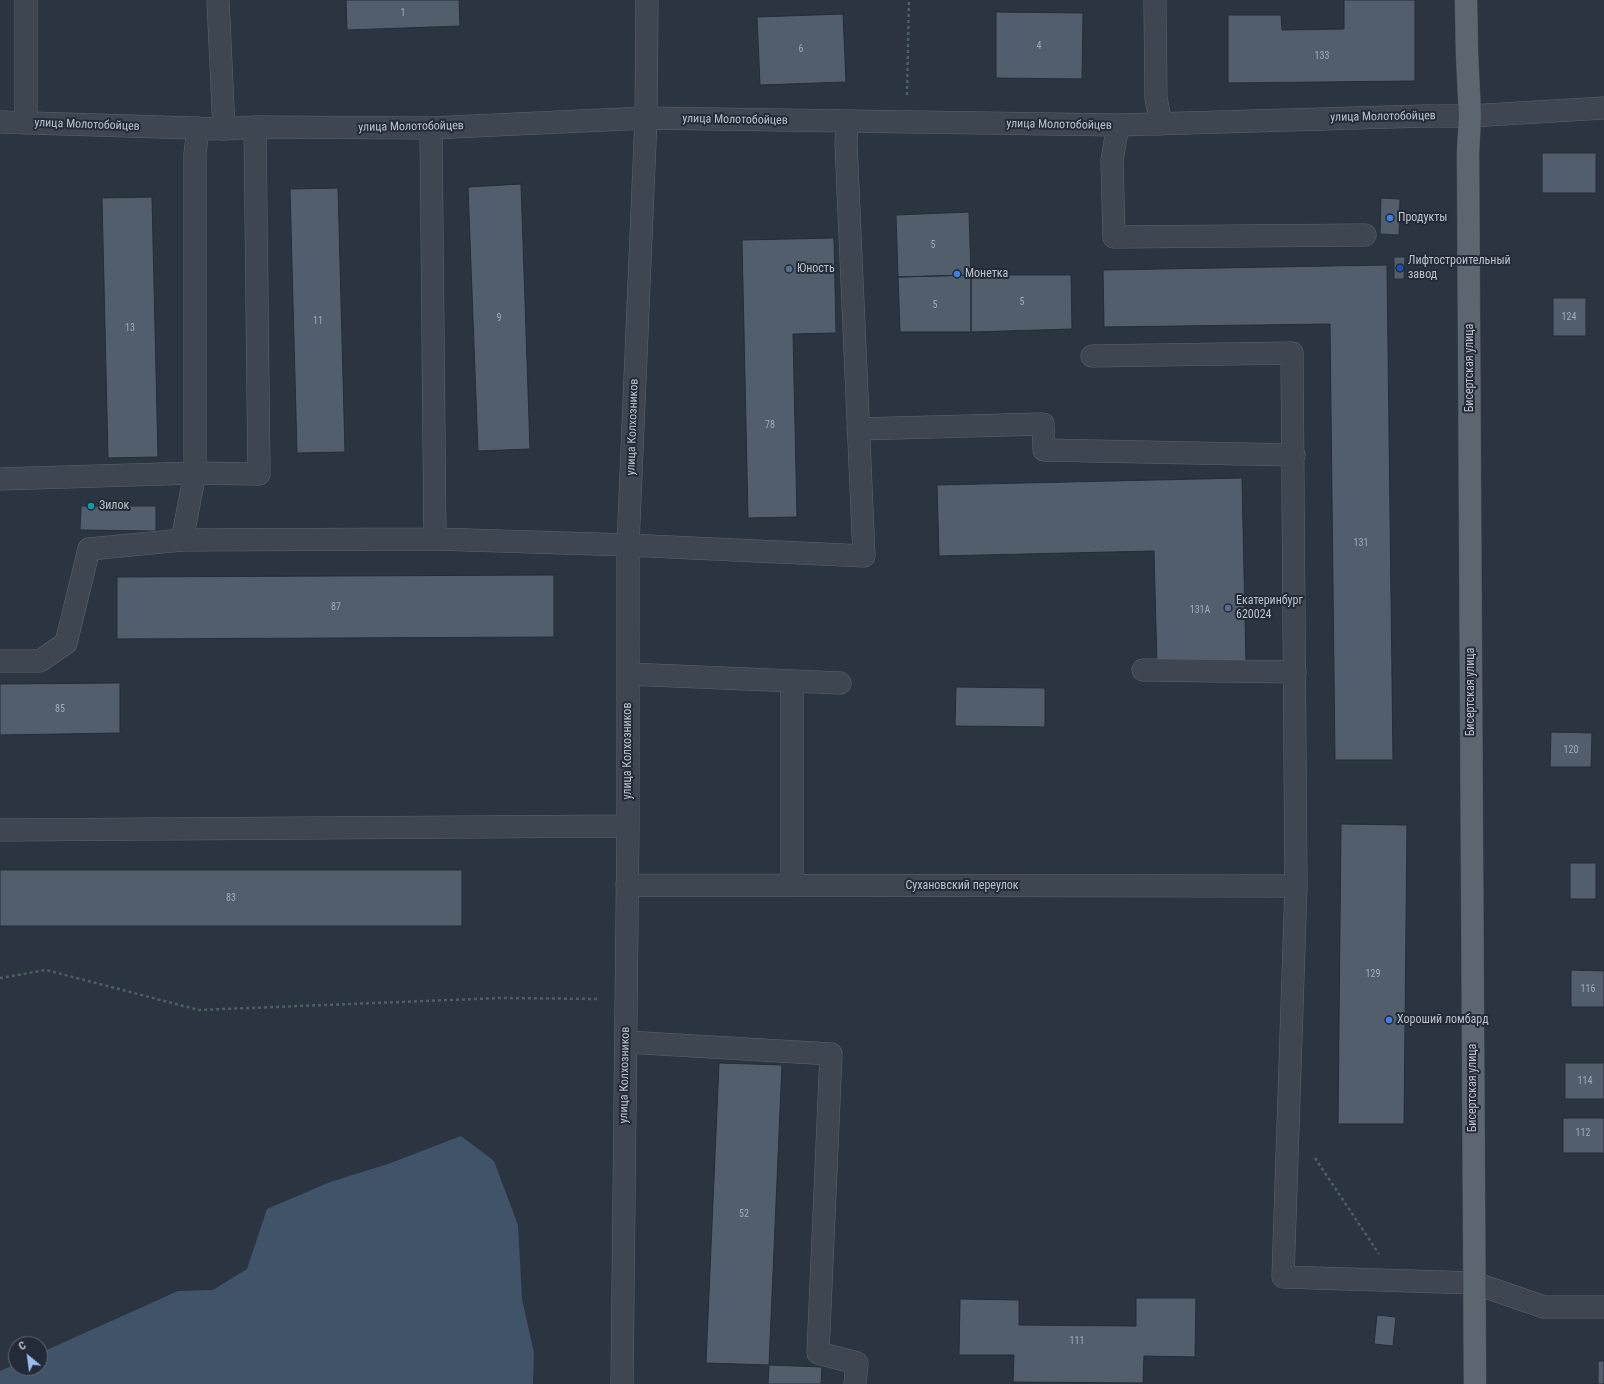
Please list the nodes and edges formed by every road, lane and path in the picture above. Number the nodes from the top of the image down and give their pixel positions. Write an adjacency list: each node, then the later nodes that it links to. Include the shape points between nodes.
1 (26, 0): 12 (street)
2 (218, 0): 19 (street)
3 (647, 0): 9 (street, улица Колхозников)
4 (909, 0): 13 (path)
5 (1155, 0): 14 (street, via 1156,98)
6 (1466, 0): 8 (main road, Бисертская улица)
7 (1604, 108): 8 (street, улица Молотобойцев)
8 (1470, 116): 14 (street, улица Молотобойцев); 45 (main road, Бисертская улица, via 1468,153)
9 (646, 118): 11 (street, улица Молотобойцев); 18 (street, улица Молотобойцев); 28 (street, улица Колхозников)
10 (0, 122): 12 (street, улица Молотобойцев)
11 (847, 122): 13 (street, улица Молотобойцев); 22 (street)
12 (26, 123): 17 (street, улица Молотобойцев)
13 (907, 123): 15 (street, улица Молотобойцев)
14 (1161, 124): 15 (street, улица Молотобойцев)
15 (1118, 125): 20 (street, via 1112,160 1114,237)
16 (255, 127): 18 (street, улица Молотобойцев); 19 (street, улица Молотобойцев); 24 (street, via 259,474)
17 (198, 128): 19 (street, улица Молотобойцев); 24 (street, via 195,154)
18 (430, 128): 26 (street)
19 (224, 129)
20 (1365, 235)
21 (1092, 356): 23 (street, via 1292,353)
22 (858, 429): 23 (street, via 1043,424 1044,450); 28 (street, via 864,556)
23 (1294, 455): 31 (street)
24 (195, 473): 25 (street); 27 (street)
25 (0, 479)
26 (435, 539): 27 (street); 28 (street)
27 (182, 540): 29 (street, via 89,548 66,643 40,661)
28 (628, 544): 32 (street, улица Колхозников)
29 (0, 661)
30 (1143, 670): 31 (street)
31 (1295, 672): 39 (street)
32 (628, 674): 33 (street); 35 (street, улица Колхозников)
33 (792, 681): 34 (street); 38 (street)
34 (840, 684)
35 (628, 826): 36 (street); 37 (street, улица Колхозников)
36 (0, 830)
37 (627, 885): 38 (street, Сухановский переулок); 41 (street, улица Колхозников)
38 (792, 885): 39 (street, Сухановский переулок)
39 (1296, 886): 43 (street)
40 (0, 978): 41 (path, via 46,970 199,1010 500,998)
41 (626, 999): 42 (street, улица Колхозников)
42 (626, 1042): 47 (street, улица Колхозников); 48 (street, via 831,1054 818,1354 858,1363)
43 (1289, 1120): 44 (path); 44 (street, via 1283,1276)
44 (1397, 1281): 45 (street)
45 (1474, 1283): 46 (street, via 1544,1307); 49 (main road, Бисертская улица)
46 (1604, 1308)
47 (622, 1384)
48 (855, 1384)
49 (1475, 1384)

